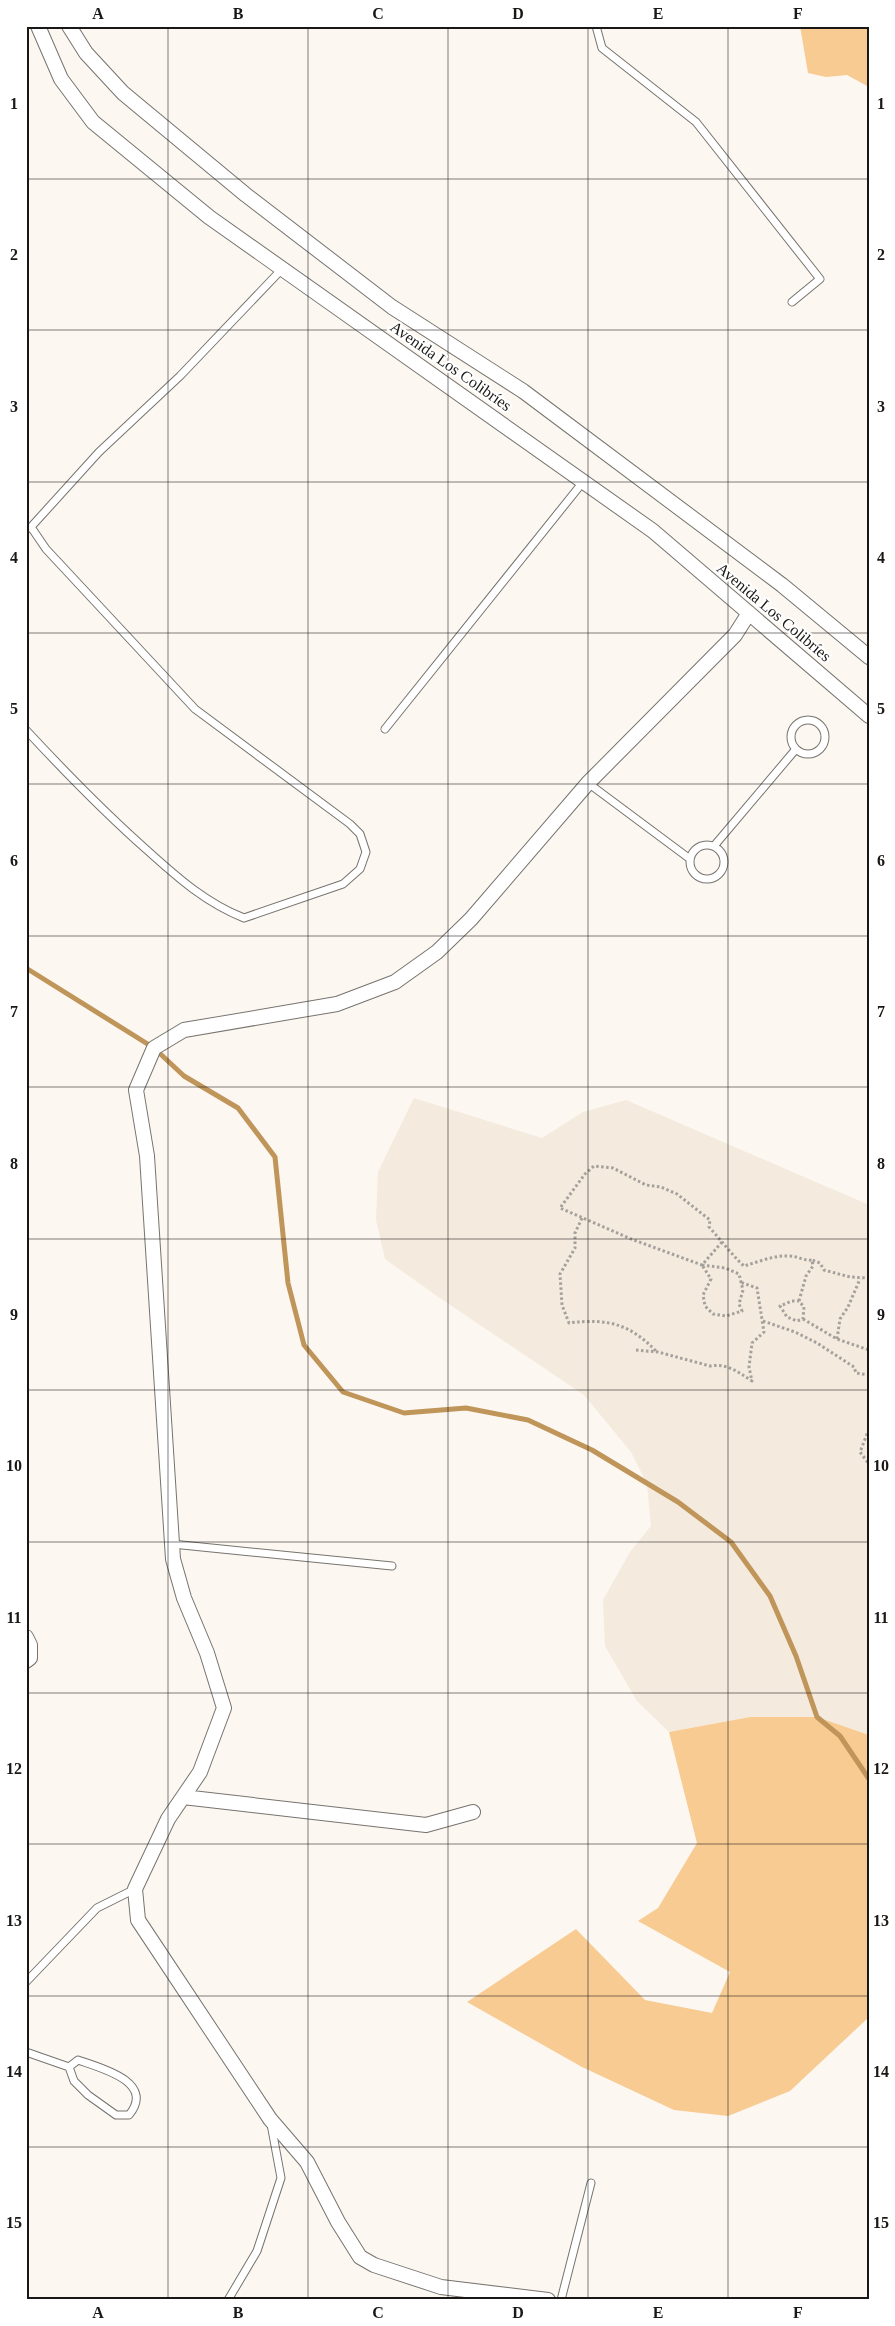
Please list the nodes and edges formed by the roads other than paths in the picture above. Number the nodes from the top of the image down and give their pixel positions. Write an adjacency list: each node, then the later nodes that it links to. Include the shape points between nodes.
1 (38, 26): 4 (street, Avenida Los Colibríes, via 61,79 93,122 209,217)
2 (69, 26): 9 (street, Avenida Los Colibríes, via 86,53 123,93 246,195 392,306 523,391 782,585)
3 (596, 26): 5 (lane, via 602,48 696,122 820,279)
4 (283, 268): 6 (street, Avenida Los Colibríes); 7 (lane, via 180,376 99,452)
5 (792, 302)
6 (583, 482): 8 (street, Avenida Los Colibríes, via 653,531); 11 (lane)
7 (28, 528): 12 (lane, via 195,709 360,834 366,852 360,869 343,884 244,918 221,909 187,886 133,838)
8 (749, 614): 10 (street, Avenida Los Colibríes); 14 (street, via 735,635)
9 (869, 657)
10 (869, 716)
11 (385, 729)
12 (26, 730)
13 (796, 749): 13 (lane, via 809,754 821,748 825,734 822,727 810,720 797,724 790,736); 15 (lane)
14 (588, 783): 16 (lane); 17 (street, via 471,919 437,952 395,982 336,1004 184,1030 154,1048 136,1090 146,1156)
15 (714, 846): 16 (lane, via 697,848); 16 (lane, via 723,855 724,862 724,868 715,878 697,876 692,871)
16 (690, 859)
17 (172, 1544): 18 (lane); 21 (street, via 184,1598 208,1653 224,1708 200,1772)
18 (392, 1566)
19 (26, 1637): 20 (street, via 30,1645 30,1658)
20 (26, 1661)
21 (183, 1798): 22 (street, via 426,1825); 23 (street, via 168,1819)
22 (473, 1812)
23 (135, 1889): 24 (lane, via 97,1908); 27 (street, via 138,1920)
24 (26, 1982)
25 (26, 2052): 26 (lane)
26 (69, 2067): 26 (lane, via 74,2081 116,2115 129,2115 135,2107 136,2094 120,2076 78,2060)
27 (270, 2119): 29 (lane, via 281,2178 256,2251); 30 (street, via 307,2162 360,2257 441,2287)
28 (591, 2184): 31 (lane)
29 (228, 2300)
30 (548, 2300)
31 (561, 2300)

